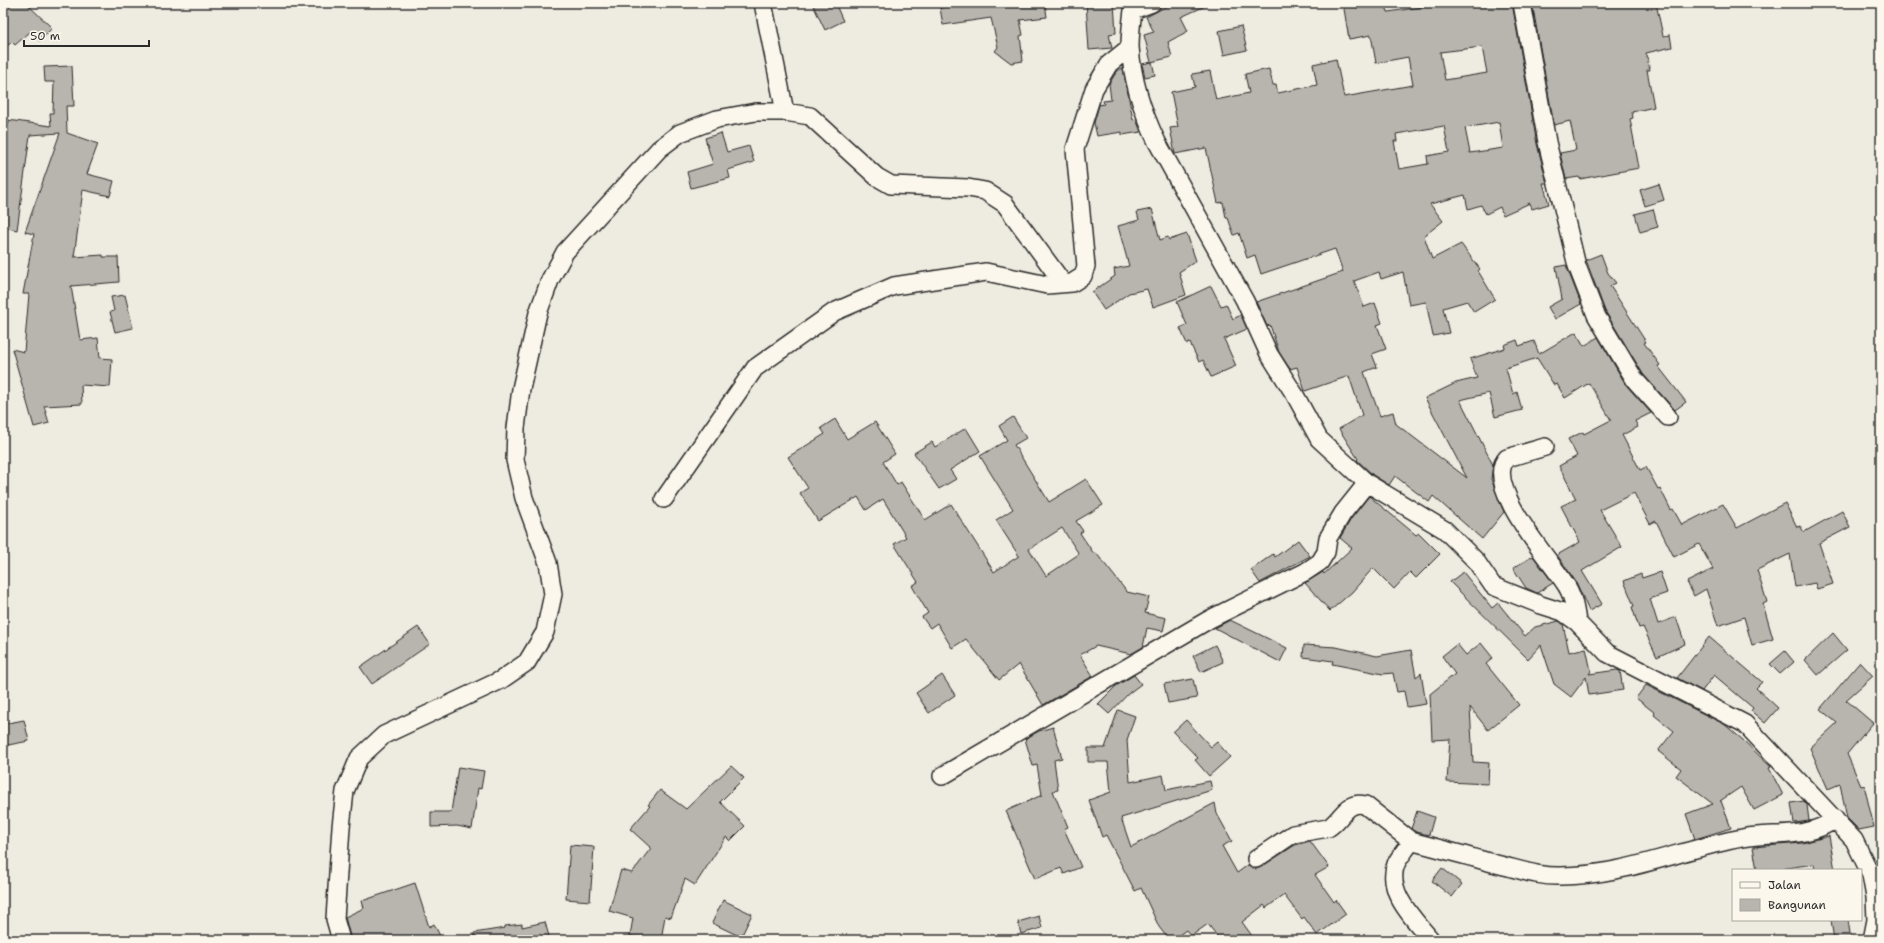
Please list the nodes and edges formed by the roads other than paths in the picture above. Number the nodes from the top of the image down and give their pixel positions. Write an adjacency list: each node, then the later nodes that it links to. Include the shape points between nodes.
1 (763, 3): 6 (street)
2 (1152, 3): 4 (street)
3 (1522, 3): 8 (street, via 1547,142 1576,266 1596,315 1623,361 1635,380)
4 (1134, 6): 5 (street)
5 (1130, 46): 7 (street, via 1109,64 1094,89 1075,149 1086,266 1083,276 1072,282); 10 (street, via 1145,117 1245,301 1269,354 1295,394 1319,439)
6 (785, 112): 7 (street, via 810,116 877,177 891,185 985,191 1005,204); 17 (street, via 756,112 717,119 680,133 660,149 565,252 550,280 538,313 521,389 515,460 524,498 548,563 553,594 545,632 527,662 501,680 384,735 360,758 345,791 341,827 335,919)
7 (1063, 283): 11 (street, via 1046,285 986,272 894,286 834,312 755,368)
8 (1668, 417)
9 (1545, 447): 12 (street, via 1507,458 1502,468 1505,486 1516,515 1571,593)
10 (1367, 484): 12 (street, via 1445,530 1476,561 1494,586 1563,612); 13 (street, via 1343,512 1328,538 1326,552 1320,562 1310,569 1210,619)
11 (664, 499)
12 (1577, 622): 14 (street, via 1607,653 1745,724)
13 (942, 776)
14 (1835, 819): 15 (street, via 1814,830 1800,833 1753,836 1703,846 1620,869 1561,876 1537,875); 19 (street, via 1854,840 1871,875 1876,920)
15 (1411, 841): 16 (street, via 1364,805 1359,804 1347,808 1333,826 1293,834); 18 (street, via 1395,868 1397,892 1403,904)
16 (1256, 859)
17 (342, 940)
18 (1431, 940)
19 (1872, 940)

